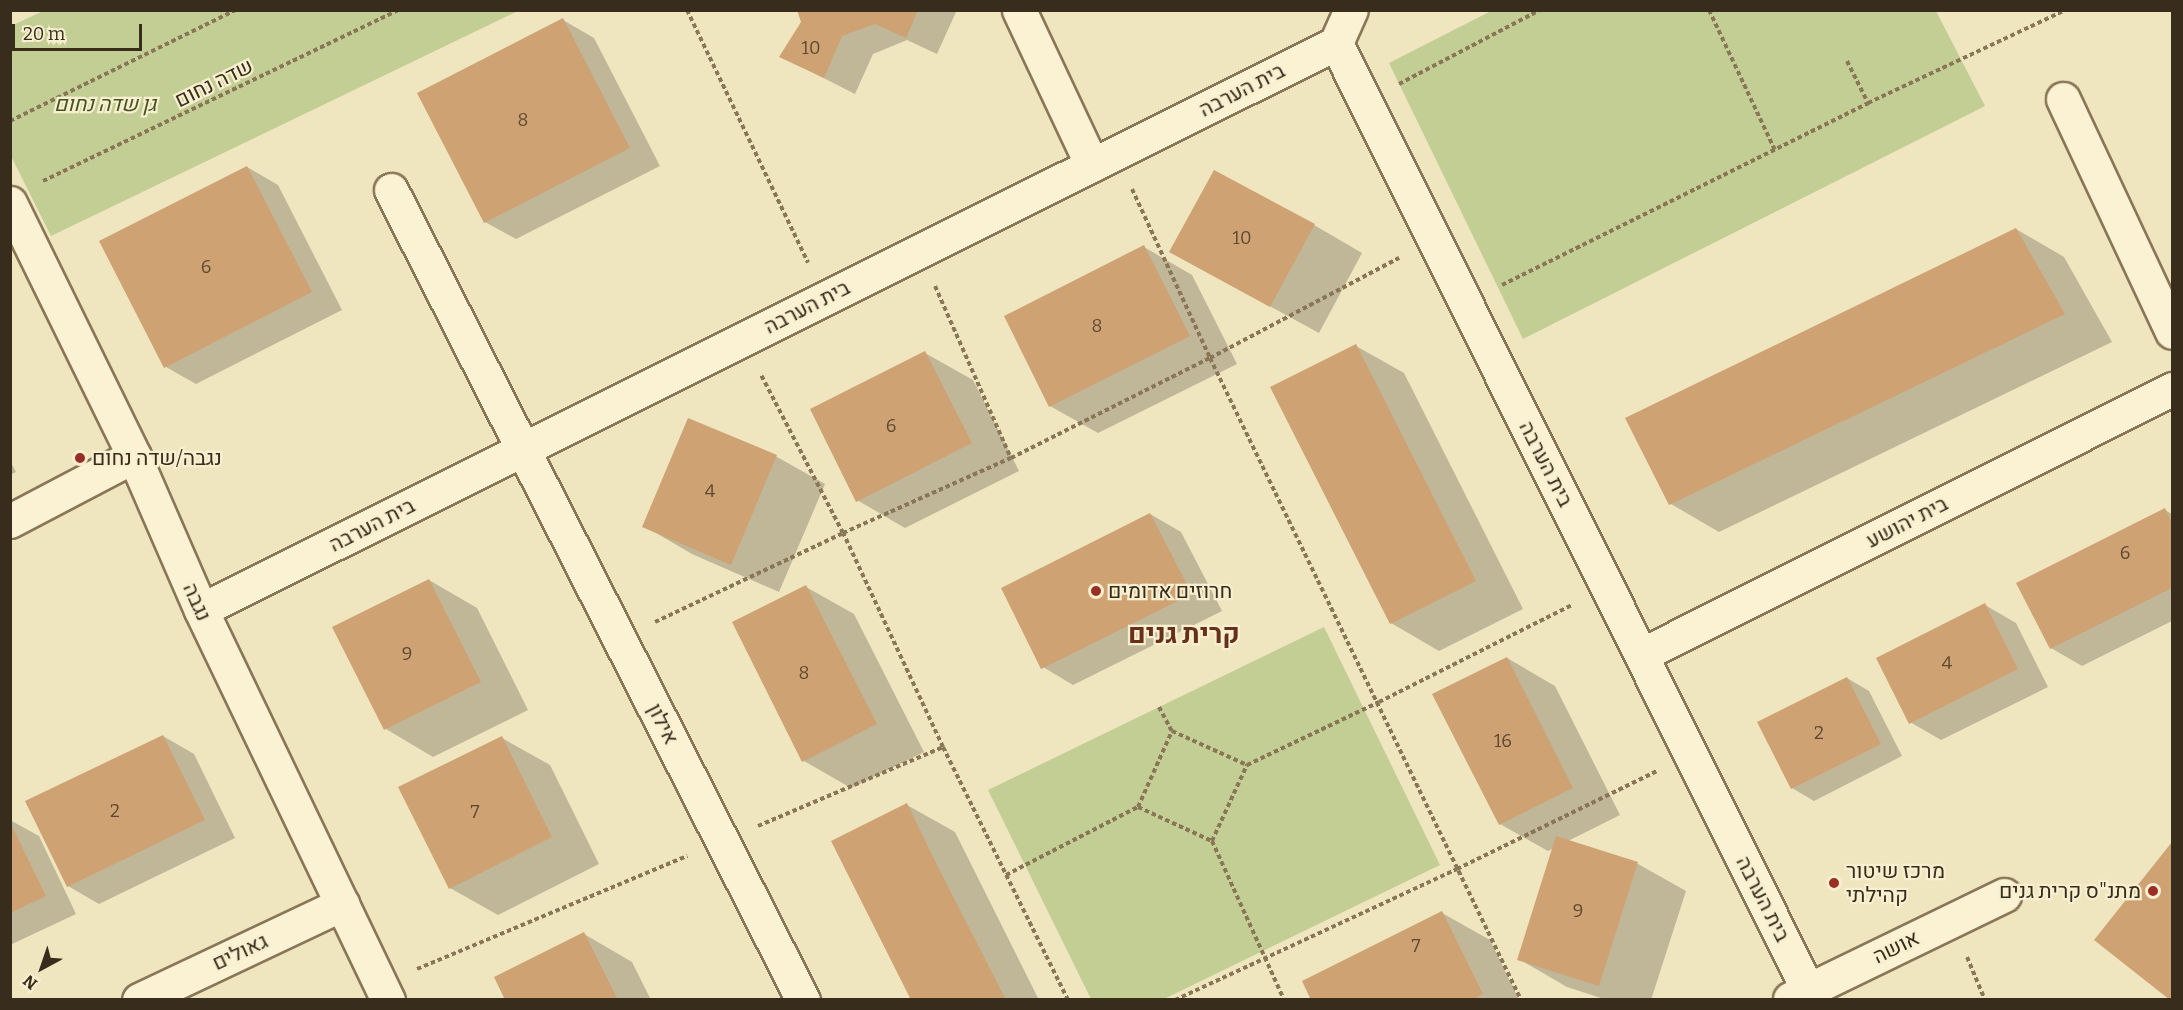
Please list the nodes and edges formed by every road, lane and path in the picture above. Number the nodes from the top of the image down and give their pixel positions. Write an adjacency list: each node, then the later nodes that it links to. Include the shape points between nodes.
1 (236, 10): 14 (path)
2 (399, 10): 17 (path, שדה נחום)
3 (687, 10): 22 (path)
4 (1019, 10): 16 (street)
5 (1352, 10): 9 (street)
6 (1539, 10): 12 (path)
7 (1709, 10): 15 (path)
8 (2066, 10): 13 (path)
9 (1336, 43): 12 (street, בית הערבה); 16 (street, בית הערבה)
10 (1847, 60): 13 (path)
11 (2063, 99): 24 (street)
12 (1366, 101): 20 (street, בית הערבה)
13 (1868, 103): 15 (path)
14 (10, 121)
15 (1775, 150): 23 (path)
16 (1103, 159): 21 (street, בית הערבה); 26 (path)
17 (40, 183)
18 (391, 190): 28 (street, אילון)
19 (10, 203): 29 (street, נגבה)
20 (1434, 239): 23 (street, בית הערבה); 26 (path)
21 (920, 250): 22 (street, בית הערבה); 30 (path)
22 (825, 298): 25 (street, בית הערבה)
23 (1466, 303): 33 (street, בית הערבה)
24 (2172, 332)
25 (742, 340): 28 (street, בית הערבה); 32 (path)
26 (1210, 358): 30 (path); 37 (path)
27 (2172, 389): 36 (street, בית יהושע)
28 (522, 450): 34 (street, בית הערבה); 35 (street, אילון)
29 (134, 456): 31 (street); 34 (street, נגבה)
30 (1011, 458): 32 (path)
31 (10, 521)
32 (843, 533): 35 (path); 40 (path)
33 (1607, 587): 36 (street, בית הערבה); 37 (path)
34 (201, 610): 49 (street, נגבה)
35 (619, 639): 44 (street, אילון)
36 (1641, 655): 41 (street, בית הערבה)
37 (1379, 702): 42 (path); 46 (path)
38 (1158, 707): 39 (path)
39 (1172, 731): 42 (path); 43 (path)
40 (943, 747): 44 (path); 47 (path)
41 (1691, 755): 46 (path); 53 (street, בית הערבה)
42 (1246, 765): 45 (path)
43 (1138, 807): 45 (path); 47 (path)
44 (722, 841): 52 (path); 55 (street, אילון)
45 (1212, 841): 51 (path)
46 (1457, 869): 51 (path); 59 (path)
47 (1006, 875): 56 (path)
48 (2004, 895): 50 (street, אושה)
49 (342, 904): 52 (street, נגבה); 54 (street, גאולים)
50 (1952, 920): 53 (street, אושה); 60 (path)
51 (1266, 957): 57 (path); 58 (path)
52 (384, 992)
53 (1798, 995)
54 (139, 999)
55 (802, 999)
56 (1068, 999)
57 (1175, 999)
58 (1284, 999)
59 (1521, 999)
60 (1985, 999)

